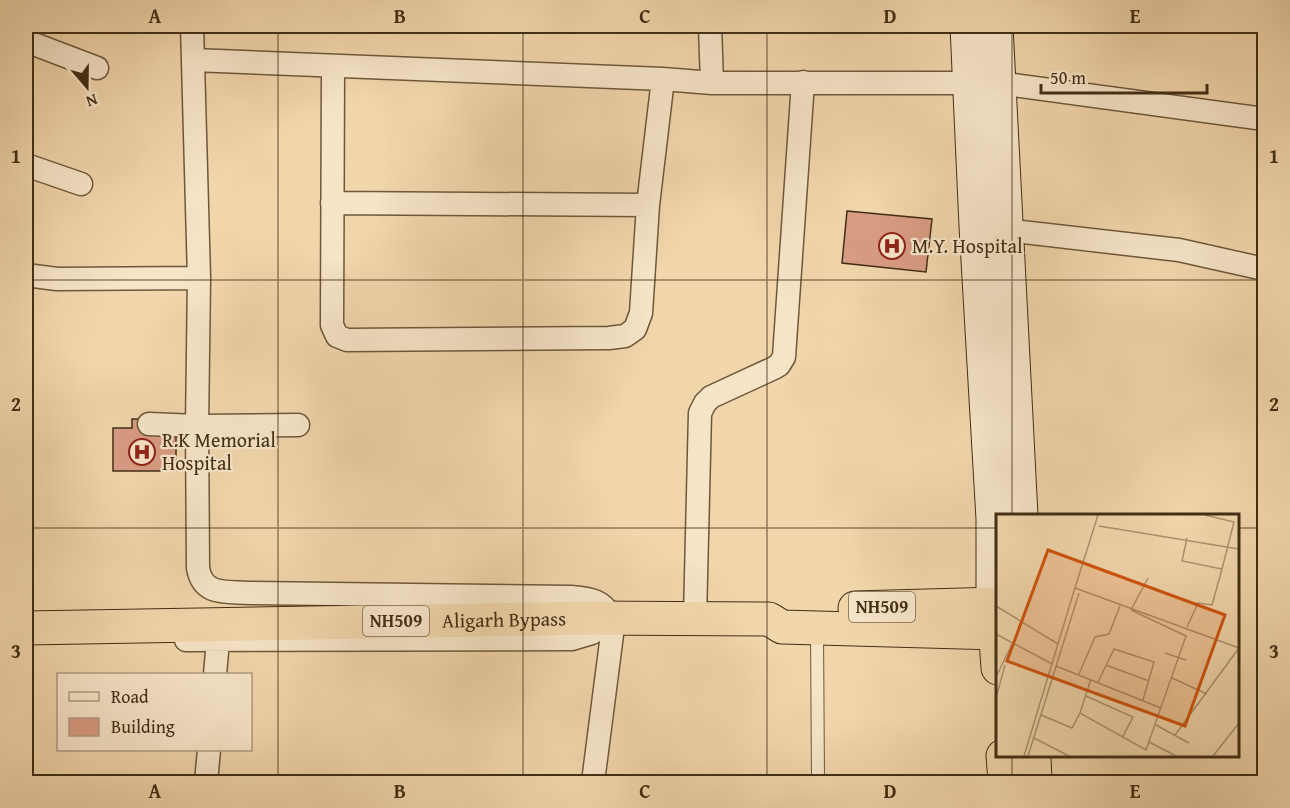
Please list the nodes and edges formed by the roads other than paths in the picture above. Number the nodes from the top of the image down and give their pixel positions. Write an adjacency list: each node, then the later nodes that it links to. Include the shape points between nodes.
1 (192, 26): 6 (street)
2 (710, 26): 11 (street)
3 (967, 26): 12 (main road)
4 (996, 26): 12 (main road)
5 (26, 41): 8 (street)
6 (193, 60): 7 (street); 21 (street)
7 (333, 67): 9 (street); 16 (street)
8 (97, 68)
9 (663, 79): 11 (street); 17 (street)
10 (803, 82): 11 (street); 12 (street); 27 (street, via 784,357 779,366 711,397 700,414)
11 (712, 83)
12 (984, 83): 13 (street); 18 (main road); 29 (main road, via 976,226)
13 (1264, 119)
14 (26, 165): 15 (street)
15 (81, 183)
16 (332, 203): 17 (street); 17 (street, via 332,325 337,336 347,340 625,336 635,330 641,313)
17 (648, 206)
18 (1005, 230): 19 (street, via 1179,250); 25 (main road)
19 (1264, 269)
20 (26, 275): 21 (street, via 57,279)
21 (199, 278): 24 (street)
22 (149, 424): 24 (street)
23 (298, 424): 24 (street)
24 (197, 426): 26 (street, via 198,568 207,587 250,593 571,597 601,603)
25 (1021, 514)
26 (601, 618): 27 (highway, Aligarh Bypass / NH509); 30 (highway, Aligarh Bypass / NH509); 33 (street, via 592,633 572,639); 39 (street)
27 (695, 618): 28 (highway, Aligarh Bypass / NH509)
28 (769, 619): 29 (highway, Aligarh Bypass / NH509, via 781,610); 31 (highway, Aligarh Bypass / NH509, via 782,627)
29 (996, 619): 31 (highway, Aligarh Bypass / NH509)
30 (26, 628)
31 (817, 628): 40 (lane)
32 (26, 637): 33 (street)
33 (218, 641): 34 (street)
34 (216, 673)
35 (209, 751): 38 (street)
36 (1003, 757): 41 (highway)
37 (1034, 757): 42 (highway)
38 (206, 783)
39 (592, 783)
40 (818, 783)
41 (1005, 783)
42 (1035, 783)

